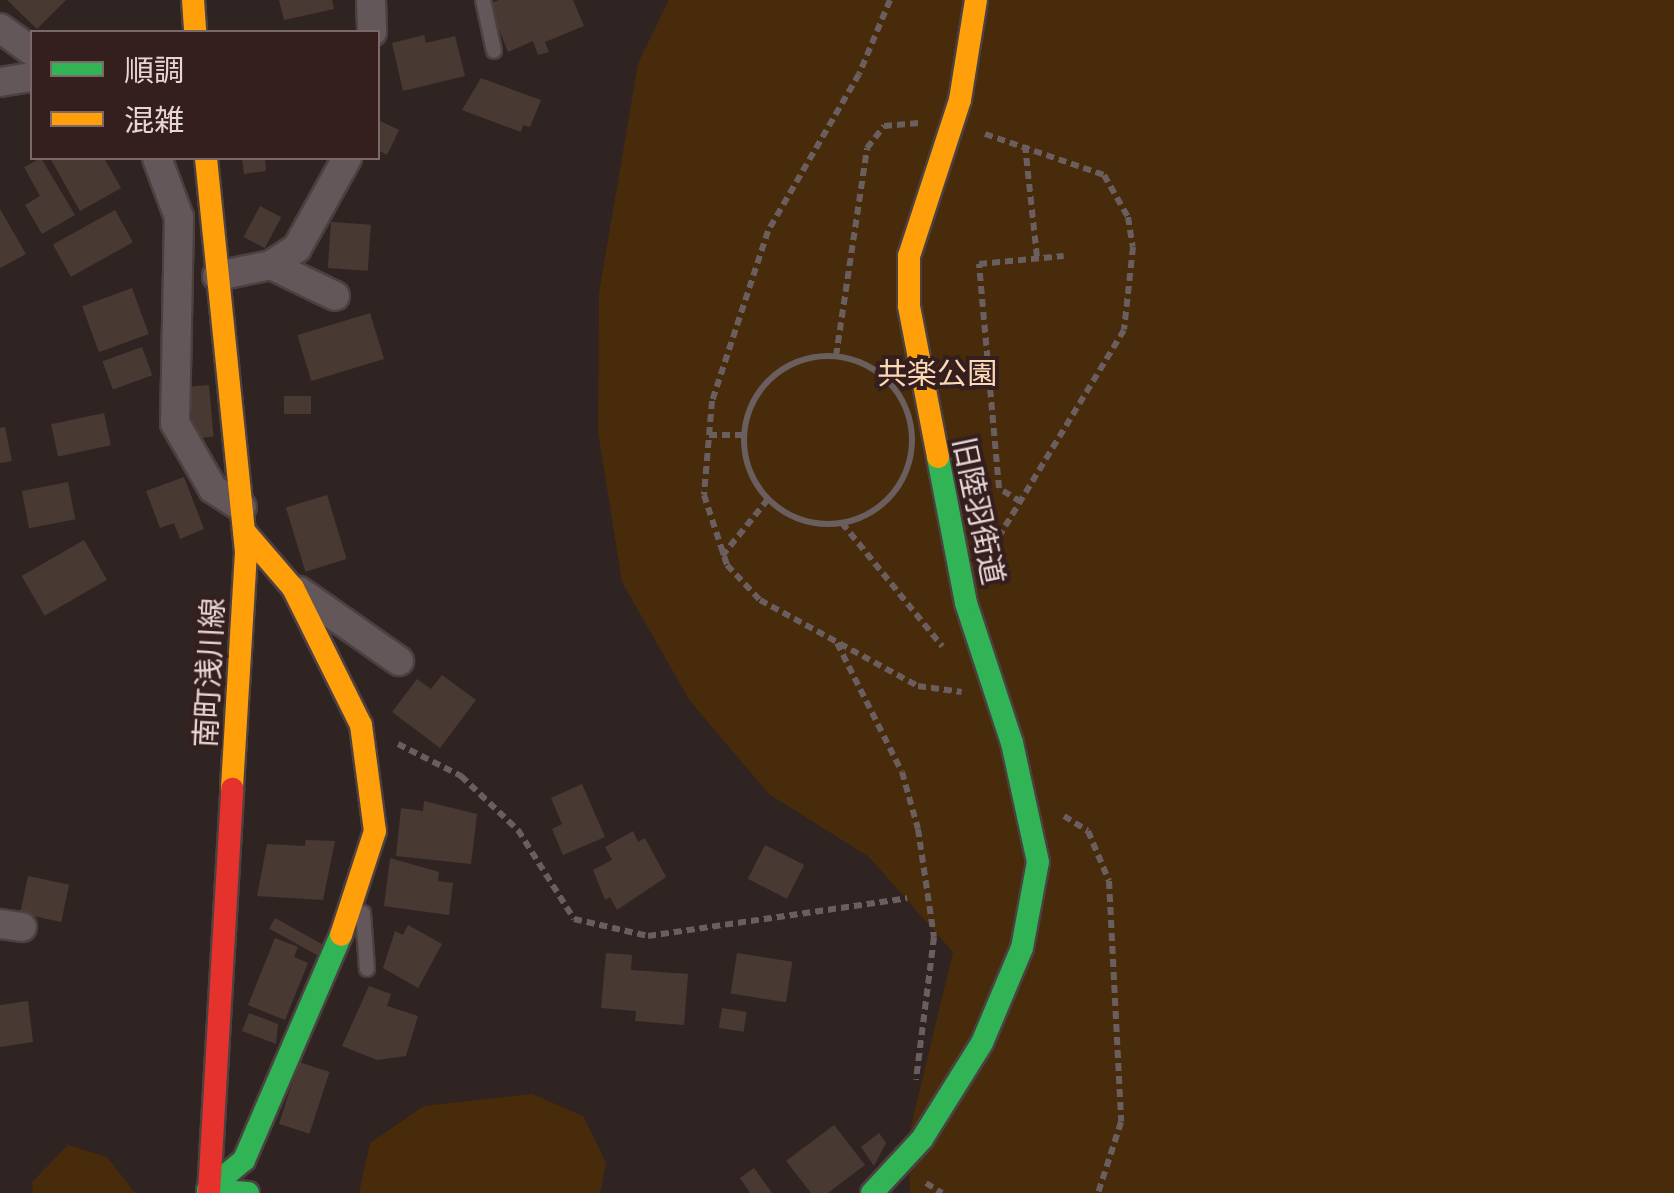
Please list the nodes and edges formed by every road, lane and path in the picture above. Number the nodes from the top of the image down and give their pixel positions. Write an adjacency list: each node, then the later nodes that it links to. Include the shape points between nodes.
1 (193, 0): 7 (street)
2 (371, 0): 8 (street)
3 (483, 0): 10 (lane)
4 (890, 0): 24 (path, via 859,74 768,231 712,402)
5 (976, 0): 13 (street, 旧陸羽街道)
6 (0, 28): 9 (street)
7 (196, 30)
8 (372, 30)
9 (30, 50)
10 (494, 52)
11 (30, 77): 12 (street)
12 (0, 82)
13 (952, 126): 14 (path); 23 (path, via 884,126 867,148); 31 (street, 旧陸羽街道, via 909,256 910,306)
14 (1025, 145): 19 (path); 27 (path, via 1104,175 1128,217 1133,248 1124,330)
15 (158, 160): 28 (street, via 179,217 174,423 213,489)
16 (206, 160): 21 (street, 南町浅川線)
17 (346, 160): 20 (street, via 297,248)
18 (1064, 256): 19 (path)
19 (1036, 258): 27 (path, via 978,264 999,488)
20 (271, 265): 21 (street); 22 (street)
21 (218, 276): 28 (street, 南町浅川線)
22 (334, 296)
23 (836, 356): 25 (path, via 801,362 770,379); 29 (path, via 880,374 897,391 912,436 910,461 886,502)
24 (709, 435): 25 (path); 30 (path, via 704,495)
25 (744, 436): 26 (path, via 748,467)
26 (768, 498): 29 (path, via 796,517); 30 (path)
27 (1022, 502): 31 (path, via 984,561)
28 (243, 519): 32 (street); 45 (street, 南町浅川線)
29 (842, 522): 34 (path)
30 (722, 556): 33 (path, via 760,600)
31 (961, 576): 37 (street, 旧陸羽街道)
32 (294, 588): 35 (street); 39 (street)
33 (837, 642): 38 (path, via 918,686); 44 (path, via 902,772 918,829 934,937)
34 (950, 655)
35 (400, 661)
36 (956, 674): 38 (path)
37 (991, 682): 38 (path); 40 (street, 旧陸羽街道)
38 (961, 692)
39 (362, 725): 41 (street, via 375,831); 42 (path, via 461,776 534,850 574,920 648,936)
40 (1028, 807): 47 (street, 旧陸羽街道, via 1038,862 1034,901 1012,971 964,1078 922,1139); 48 (path, via 1053,810 1088,831 1109,881 1120,1122)
41 (360, 877): 43 (lane); 45 (street, via 336,950 244,1160)
42 (907, 898)
43 (367, 969)
44 (915, 1086)
45 (209, 1191): 46 (street)
46 (248, 1193)
47 (872, 1193)
48 (1098, 1193)

